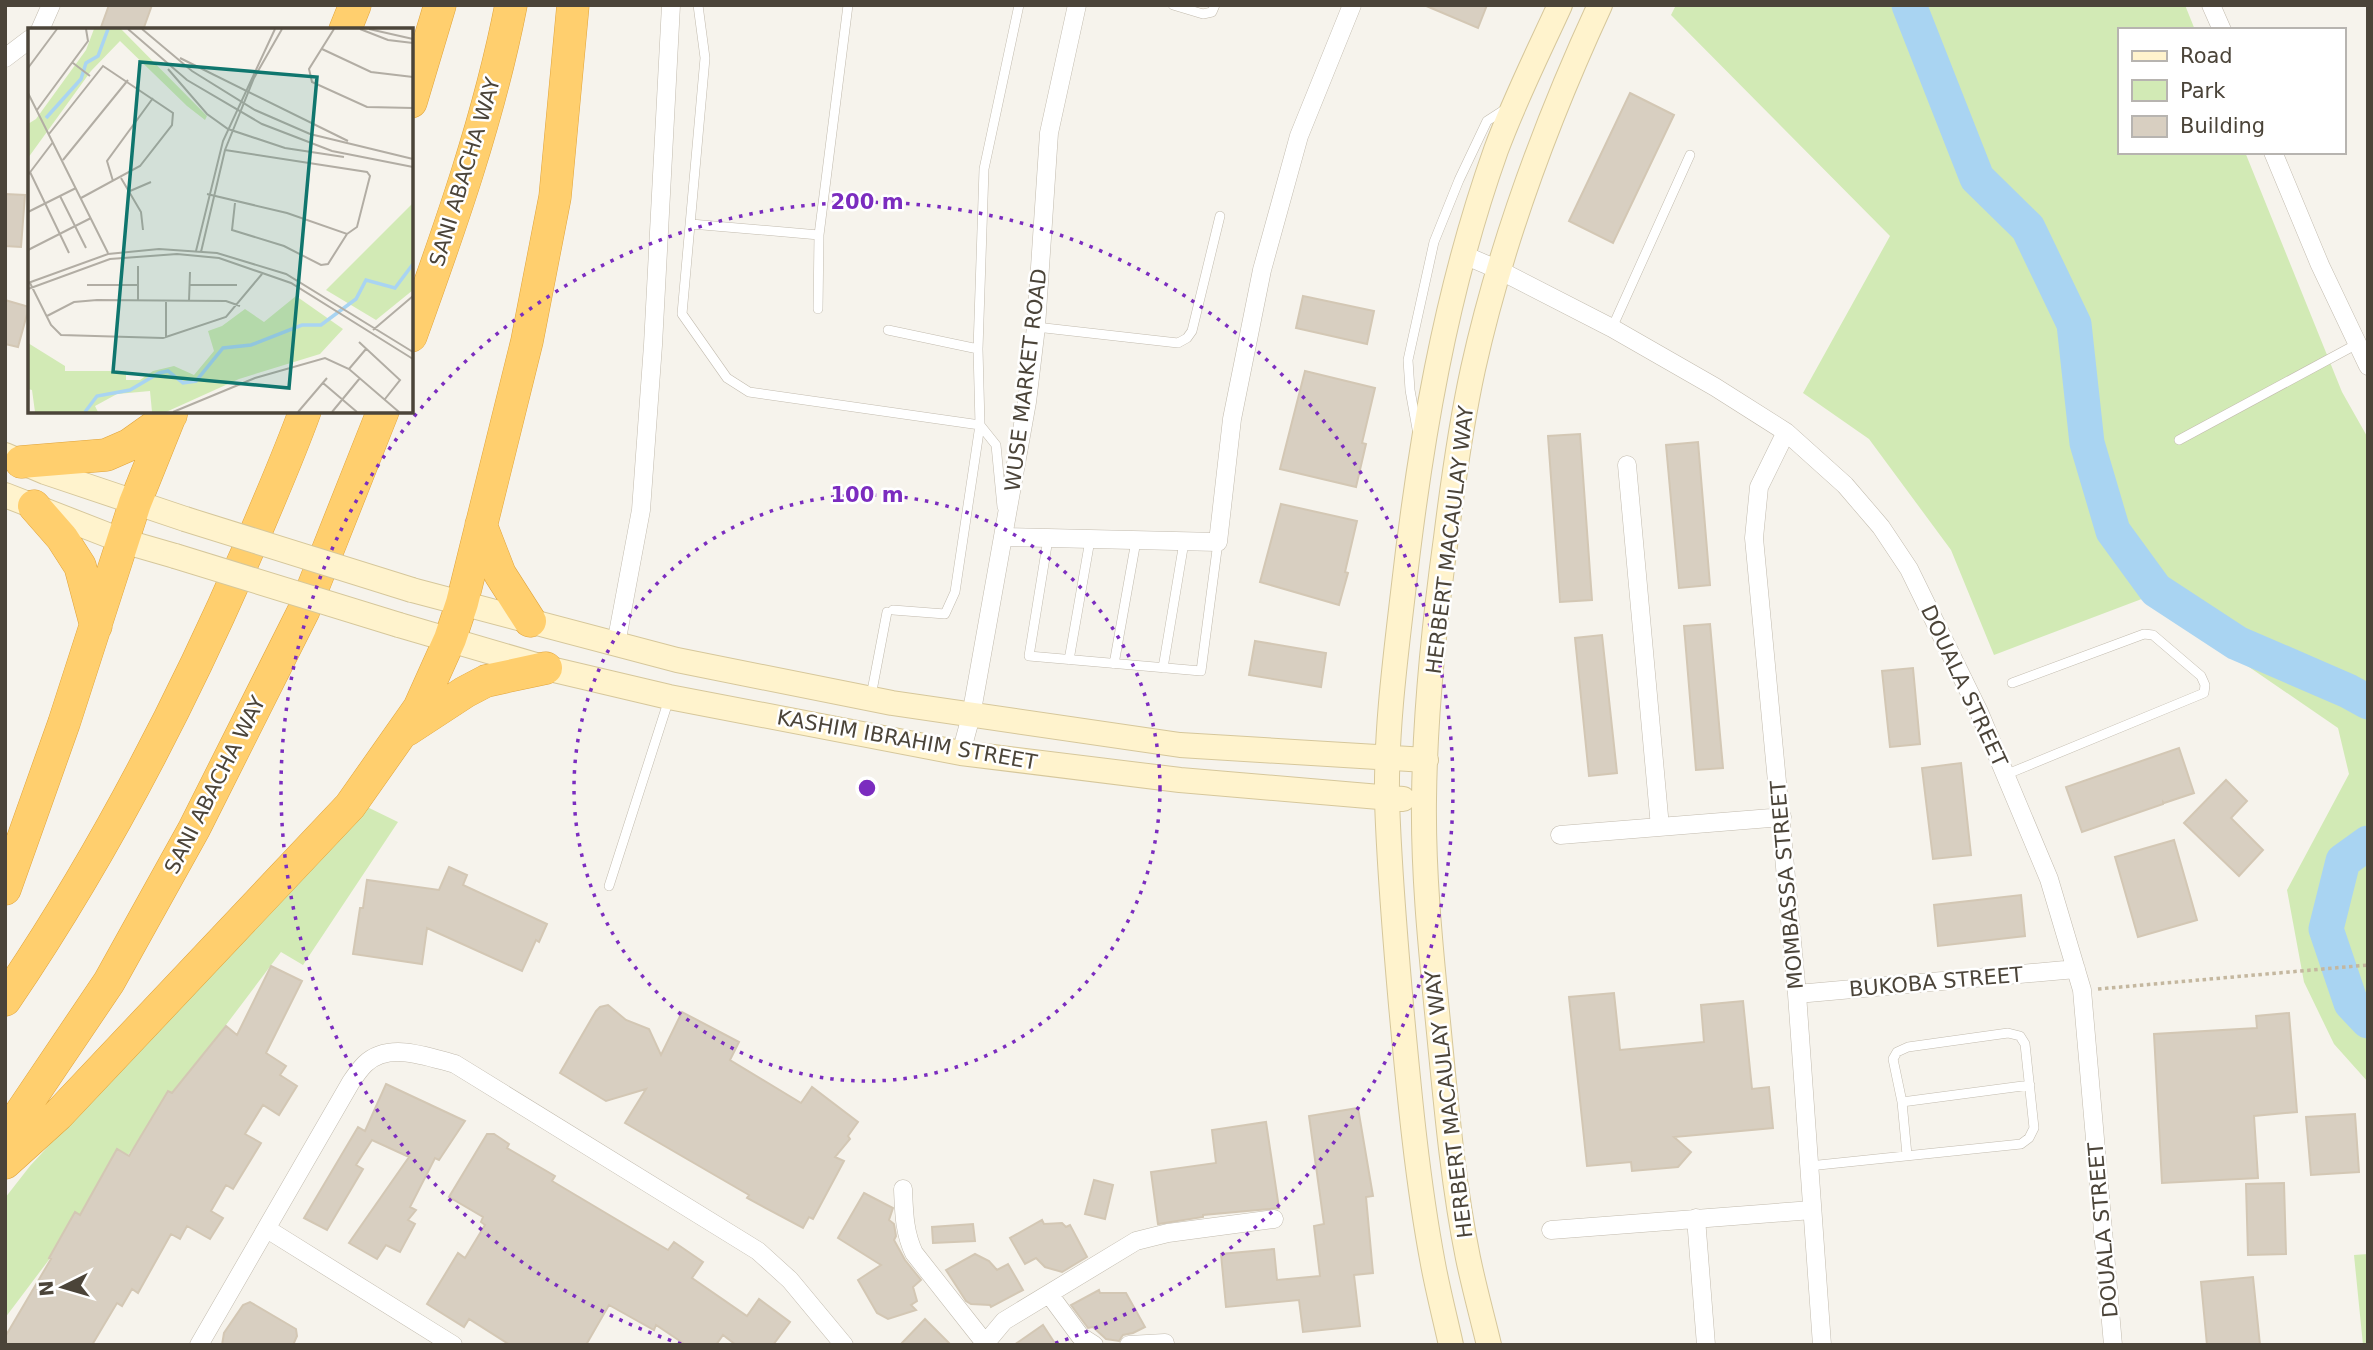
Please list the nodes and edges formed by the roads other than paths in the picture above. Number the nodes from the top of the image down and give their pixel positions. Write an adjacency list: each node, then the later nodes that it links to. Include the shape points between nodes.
1 (51, 5): 17 (street)
2 (355, 5): 18 (highway)
3 (440, 5): 22 (highway)
4 (511, 5): 34 (highway, SANI ABACHA WAY, via 459,202)
5 (573, 5): 50 (highway, via 555,197 527,341)
6 (671, 5): 62 (street, via 641,510)
7 (698, 5): 27 (lane, via 705,58)
8 (848, 5): 28 (lane)
9 (1018, 5): 37 (lane, via 984,169)
10 (1077, 5): 32 (street, WUSE MARKET ROAD, via 1048,133)
11 (1173, 5): 12 (lane, via 1203,14 1212,12)
12 (1215, 5)
13 (1352, 5): 57 (street, via 1299,136 1262,270 1233,419)
14 (1560, 5): 23 (main road, HERBERT MACAULAY WAY)
15 (1600, 5): 30 (main road, HERBERT MACAULAY WAY, via 1535,158)
16 (2211, 5): 19 (street)
17 (41, 28)
18 (346, 28)
19 (2220, 28)
20 (28, 41): 21 (street)
21 (5, 58)
22 (413, 95)
23 (1515, 104): 29 (main road, HERBERT MACAULAY WAY); 45 (lane, via 1487,121 1434,242 1408,360)
24 (2274, 154): 36 (street)
25 (1690, 155): 33 (lane)
26 (1220, 216): 32 (lane, via 1187,338 1178,343)
27 (691, 224): 28 (lane); 42 (lane, via 682,314 727,378 749,392)
28 (820, 235): 31 (lane)
29 (1464, 255): 30 (street, DOUALA STREET); 45 (main road, HERBERT MACAULAY WAY)
30 (1499, 270): 33 (street, DOUALA STREET); 74 (main road, HERBERT MACAULAY WAY, via 1473,369 1452,491 1435,621)
31 (818, 309)
32 (1036, 327): 51 (street, WUSE MARKET ROAD)
33 (1612, 328): 43 (street, DOUALA STREET)
34 (413, 330)
35 (888, 330): 37 (lane)
36 (2357, 344): 38 (street); 44 (lane)
37 (978, 349): 42 (lane)
38 (2368, 366)
39 (172, 413): 46 (highway, via 129,445 106,454); 49 (highway)
40 (304, 413): 85 (highway, via 213,631 138,779 38,952)
41 (382, 413): 88 (highway, SANI ABACHA WAY, via 304,610 194,829 109,982)
42 (980, 425): 51 (lane, via 996,445); 69 (lane, via 955,592 946,614 890,611)
43 (1786, 432): 75 (street, DOUALA STREET, via 1845,485 1909,569); 78 (street, MOMBASSA STREET, via 1759,487 1754,538)
44 (2179, 440)
45 (1421, 453): 73 (main road, HERBERT MACAULAY WAY)
46 (13, 458): 49 (main road, KASHIM IBRAHIM STREET)
47 (1627, 465): 79 (street)
48 (19, 501): 54 (main road, KASHIM IBRAHIM STREET); 60 (highway, via 62,538 80,566)
49 (135, 503): 54 (highway); 58 (main road, KASHIM IBRAHIM STREET, bridge)
50 (481, 525): 58 (highway); 59 (highway, via 500,574)
51 (1004, 537): 52 (street); 70 (street, WUSE MARKET ROAD)
52 (1048, 539): 53 (street); 63 (lane, via 1029,656)
53 (1090, 540): 55 (street); 63 (lane)
54 (123, 541): 60 (highway); 61 (main road, KASHIM IBRAHIM STREET, bridge)
55 (1136, 541): 56 (street); 64 (lane)
56 (1184, 542): 57 (street); 66 (lane)
57 (1218, 542): 66 (lane, via 1201,671)
58 (462, 603): 59 (main road, KASHIM IBRAHIM STREET); 61 (highway)
59 (530, 621): 62 (main road, KASHIM IBRAHIM STREET)
60 (96, 626): 82 (highway)
61 (450, 639): 65 (main road, KASHIM IBRAHIM STREET); 71 (highway)
62 (616, 644): 69 (main road, KASHIM IBRAHIM STREET)
63 (1069, 660): 64 (lane)
64 (1114, 664): 66 (lane)
65 (546, 668): 68 (main road, KASHIM IBRAHIM STREET); 71 (highway, via 486,681)
66 (1163, 668)
67 (2012, 682): 75 (lane, via 2144,634 2153,635 2201,676 2205,685 2204,693)
68 (670, 697): 72 (main road, KASHIM IBRAHIM STREET); 81 (lane)
69 (871, 699): 70 (main road, KASHIM IBRAHIM STREET)
70 (971, 716): 72 (street, WUSE MARKET ROAD); 73 (main road, KASHIM IBRAHIM STREET, via 1180,745)
71 (403, 733): 90 (highway, via 350,806 58,1115)
72 (961, 753): 76 (main road, KASHIM IBRAHIM STREET, via 1180,780)
73 (1388, 758): 74 (main road, KASHIM IBRAHIM STREET); 76 (main road, HERBERT MACAULAY WAY)
74 (1426, 760): 77 (main road, HERBERT MACAULAY WAY)
75 (2006, 775): 83 (street, DOUALA STREET, via 2049,879)
76 (1387, 798): 77 (main road, KASHIM IBRAHIM STREET); 106 (main road, HERBERT MACAULAY WAY, via 1408,1086 1433,1263)
77 (1424, 801): 107 (main road, HERBERT MACAULAY WAY, via 1430,941 1444,1079 1468,1256)
78 (1782, 817): 79 (street); 84 (street, MOMBASSA STREET)
79 (1660, 827): 80 (street)
80 (1560, 835)
81 (608, 886)
82 (5, 889)
83 (2076, 970): 84 (street, BUKOBA STREET); 110 (street, DOUALA STREET, via 2082,990)
84 (1797, 994): 91 (street, MOMBASSA STREET)
85 (5, 1000)
86 (2030, 1086): 87 (lane); 87 (lane, via 2025,1044 2020,1036 2008,1033 1908,1046 1897,1052 1893,1059); 89 (lane, via 2034,1128 2021,1143)
87 (1902, 1102): 89 (lane)
88 (5, 1136)
89 (1907, 1155): 91 (lane)
90 (5, 1163)
91 (1809, 1166): 93 (street, MOMBASSA STREET)
92 (903, 1189): 100 (street, via 907,1239 914,1253)
93 (1812, 1210): 95 (street); 109 (street, MOMBASSA STREET)
94 (1274, 1219): 98 (street, via 1136,1241)
95 (1696, 1219): 97 (street); 108 (street)
96 (267, 1229): 101 (street); 102 (street); 103 (street, via 366,1063 383,1054 413,1053 456,1064 758,1251 790,1280)
97 (1551, 1230)
98 (1049, 1294): 100 (street, via 1004,1321); 104 (street, via 1080,1336)
99 (1165, 1343): 105 (street)
100 (984, 1344)
101 (199, 1345)
102 (453, 1345)
103 (844, 1345)
104 (1094, 1345)
105 (1129, 1345)
106 (1451, 1345)
107 (1489, 1345)
108 (1706, 1345)
109 (1822, 1345)
110 (2113, 1345)

